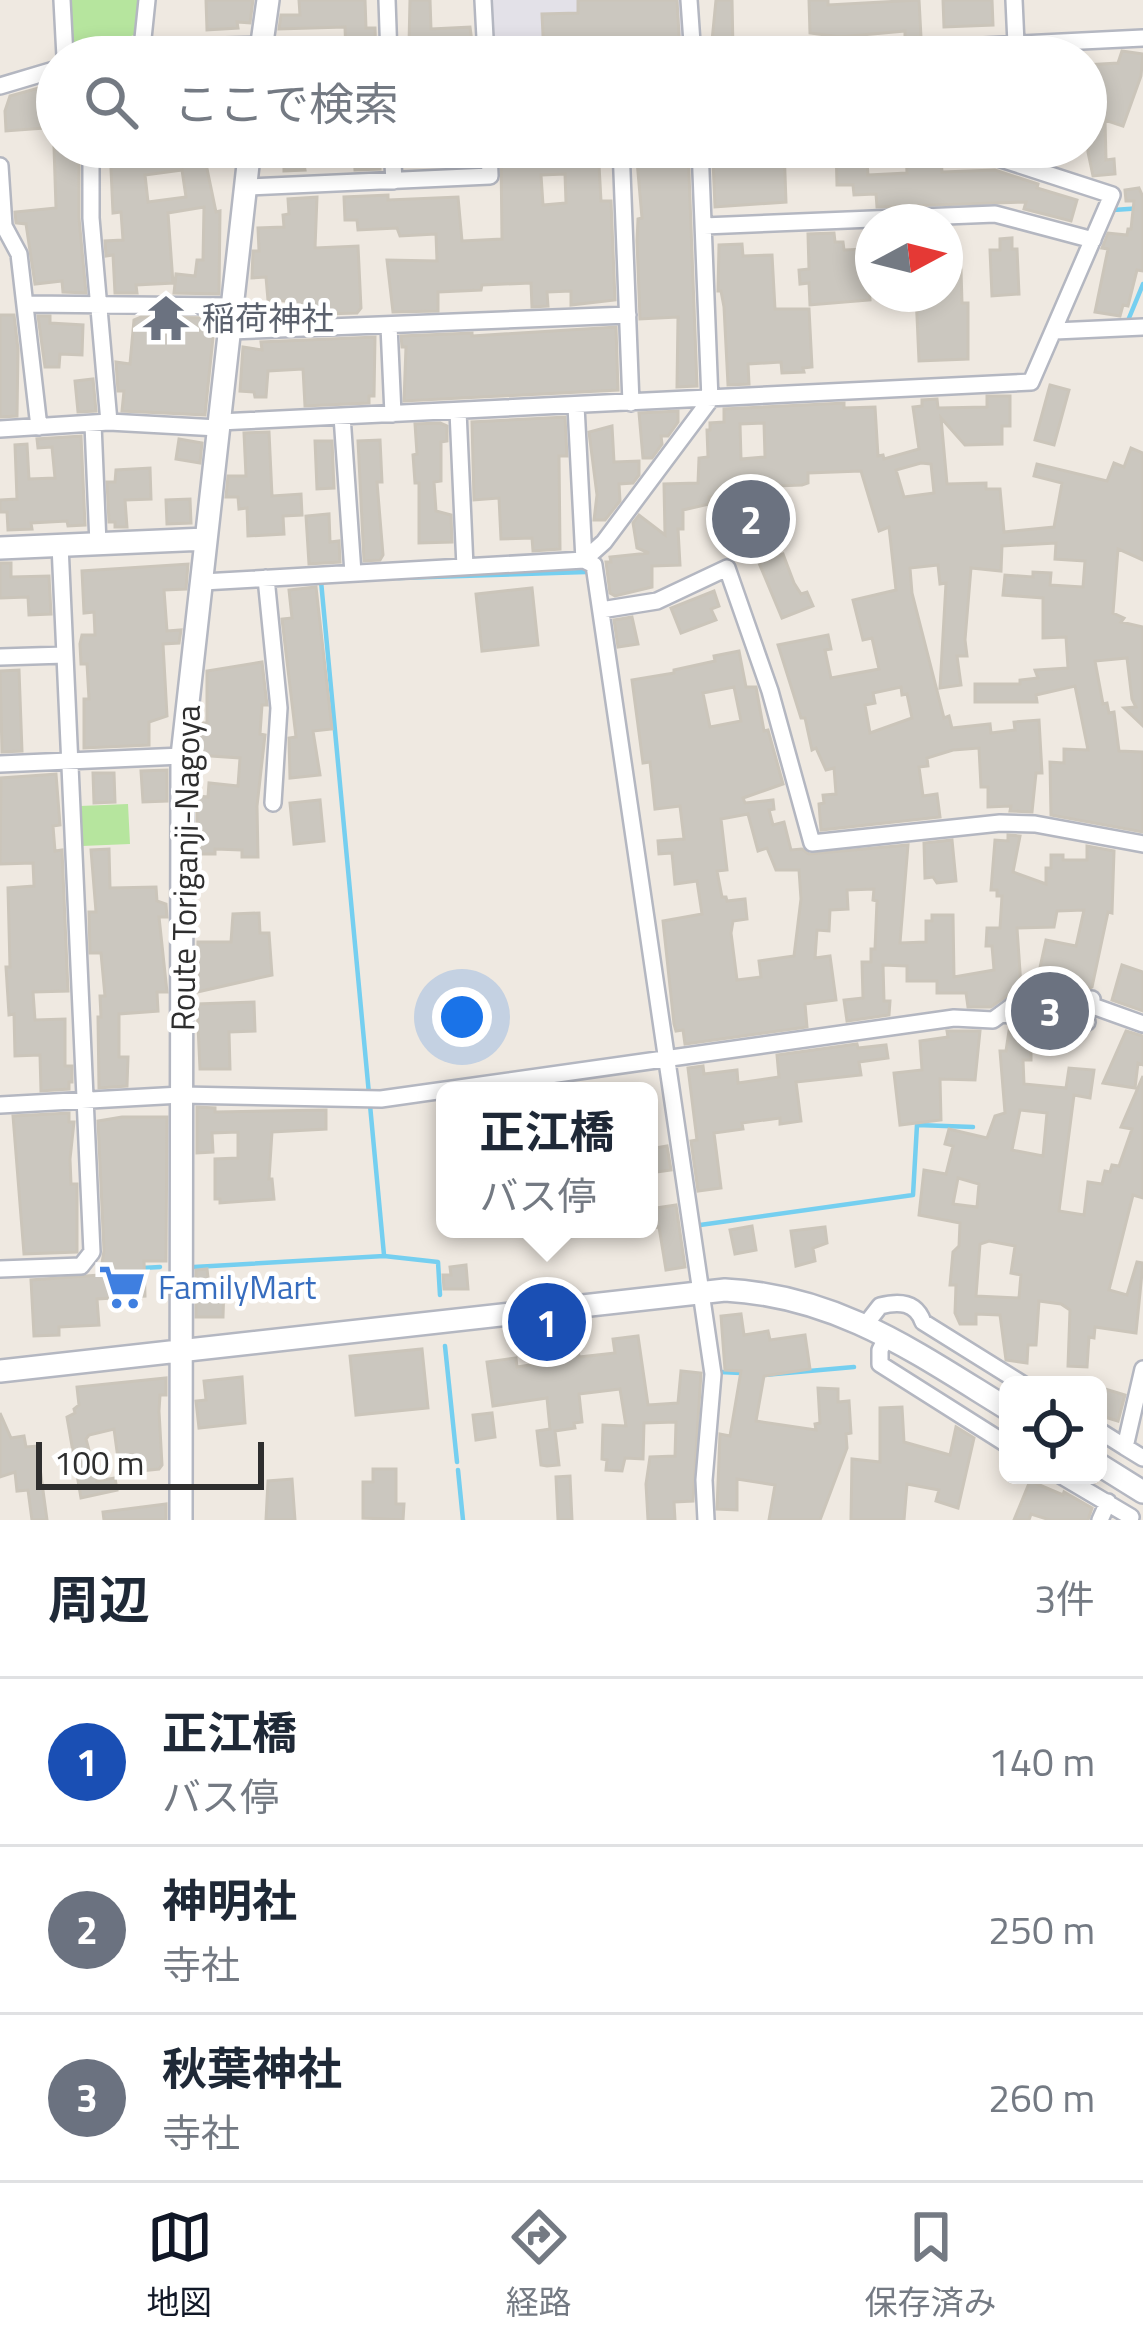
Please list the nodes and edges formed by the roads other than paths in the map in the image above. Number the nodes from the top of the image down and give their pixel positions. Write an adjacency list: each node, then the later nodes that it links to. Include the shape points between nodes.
1 (62, 0): 8 (street)
2 (147, 0): 9 (street)
3 (268, 0): 10 (main road)
4 (387, 0): 11 (street)
5 (484, 0): 12 (street)
6 (689, 0): 13 (street)
7 (1014, 0): 14 (street)
8 (64, 36)
9 (143, 36)
10 (263, 36)
11 (388, 36)
12 (485, 36)
13 (692, 36)
14 (1016, 36)
15 (1143, 38): 16 (street)
16 (1107, 40)
17 (36, 75): 18 (street)
18 (0, 86)
19 (0, 166): 29 (street)
20 (92, 168): 32 (street)
21 (249, 168): 28 (main road, Route Toriganji-Nagoya)
22 (393, 168): 27 (street)
23 (490, 168): 27 (street, via 490,176)
24 (622, 168): 35 (street)
25 (701, 168): 30 (street)
26 (1027, 168): 31 (street, via 1112,195)
27 (394, 181): 28 (street)
28 (248, 187): 34 (main road, Route Toriganji-Nagoya)
29 (2, 226): 33 (street, via 20,254)
30 (704, 226): 31 (street, via 995,214); 40 (street)
31 (1093, 240): 39 (street)
32 (99, 302): 33 (street); 34 (street); 46 (street)
33 (25, 304): 48 (street)
34 (234, 306): 38 (main road, Route Toriganji-Nagoya)
35 (628, 315): 36 (street); 41 (street)
36 (389, 326): 38 (street); 44 (street)
37 (1143, 327): 39 (street)
38 (231, 331): 47 (main road, Route Toriganji-Nagoya)
39 (1054, 331): 40 (street, via 1031,382)
40 (710, 400): 41 (street); 54 (street)
41 (631, 404): 42 (street)
42 (576, 406): 43 (street); 54 (street)
43 (458, 411): 44 (street); 55 (street)
44 (393, 414): 45 (street)
45 (342, 416): 47 (street); 56 (street)
46 (101, 423): 47 (street); 48 (street); 51 (street)
47 (219, 425): 50 (main road, Route Toriganji-Nagoya)
48 (39, 428): 49 (street)
49 (0, 429)
50 (206, 539): 51 (main road); 58 (main road, Route Toriganji-Nagoya)
51 (98, 544): 52 (main road)
52 (60, 545): 53 (main road); 60 (street)
53 (0, 548)
54 (584, 560): 55 (street); 59 (street, via 595,565)
55 (465, 567): 56 (street)
56 (353, 573): 57 (street)
57 (266, 578): 58 (street); 65 (street, via 279,707)
58 (203, 582): 62 (main road, Route Toriganji-Nagoya)
59 (602, 610): 66 (street, via 656,601 727,568 812,843 1035,824); 72 (street)
60 (65, 655): 61 (street); 63 (street)
61 (0, 657)
62 (182, 756): 63 (street); 75 (main road, Route Toriganji-Nagoya)
63 (69, 761): 64 (street); 76 (street)
64 (0, 764)
65 (272, 803)
66 (1143, 844)
67 (1023, 998): 69 (street)
68 (1092, 999): 71 (street, via 1090,1005)
69 (1001, 1014): 70 (street); 72 (street)
70 (1087, 1022)
71 (1143, 1024)
72 (668, 1058): 73 (street); 79 (street)
73 (503, 1082)
74 (436, 1092): 75 (street, via 380,1100)
75 (181, 1095): 76 (street); 82 (main road, Route Toriganji-Nagoya)
76 (86, 1102): 77 (street); 78 (street, via 92,1252 81,1266)
77 (0, 1106)
78 (0, 1268)
79 (700, 1291): 80 (main road, via 783,1296); 82 (main road); 97 (street, via 713,1374)
80 (866, 1324): 81 (main road); 85 (street, via 880,1306 908,1304 923,1322)
81 (887, 1336): 86 (main road); 88 (street, via 880,1364)
82 (181, 1350): 84 (main road); 96 (main road, Route Toriganji-Nagoya)
83 (1143, 1369): 89 (street)
84 (0, 1371)
85 (1010, 1376)
86 (999, 1403)
87 (1107, 1436): 89 (street)
88 (999, 1439)
89 (1125, 1447): 90 (street)
90 (1143, 1459)
91 (1107, 1470): 93 (main road)
92 (1076, 1484): 94 (street)
93 (1143, 1493): 95 (street)
94 (1108, 1502): 95 (street); 98 (street)
95 (1130, 1519)
96 (181, 1520)
97 (706, 1520)
98 (1100, 1520)

